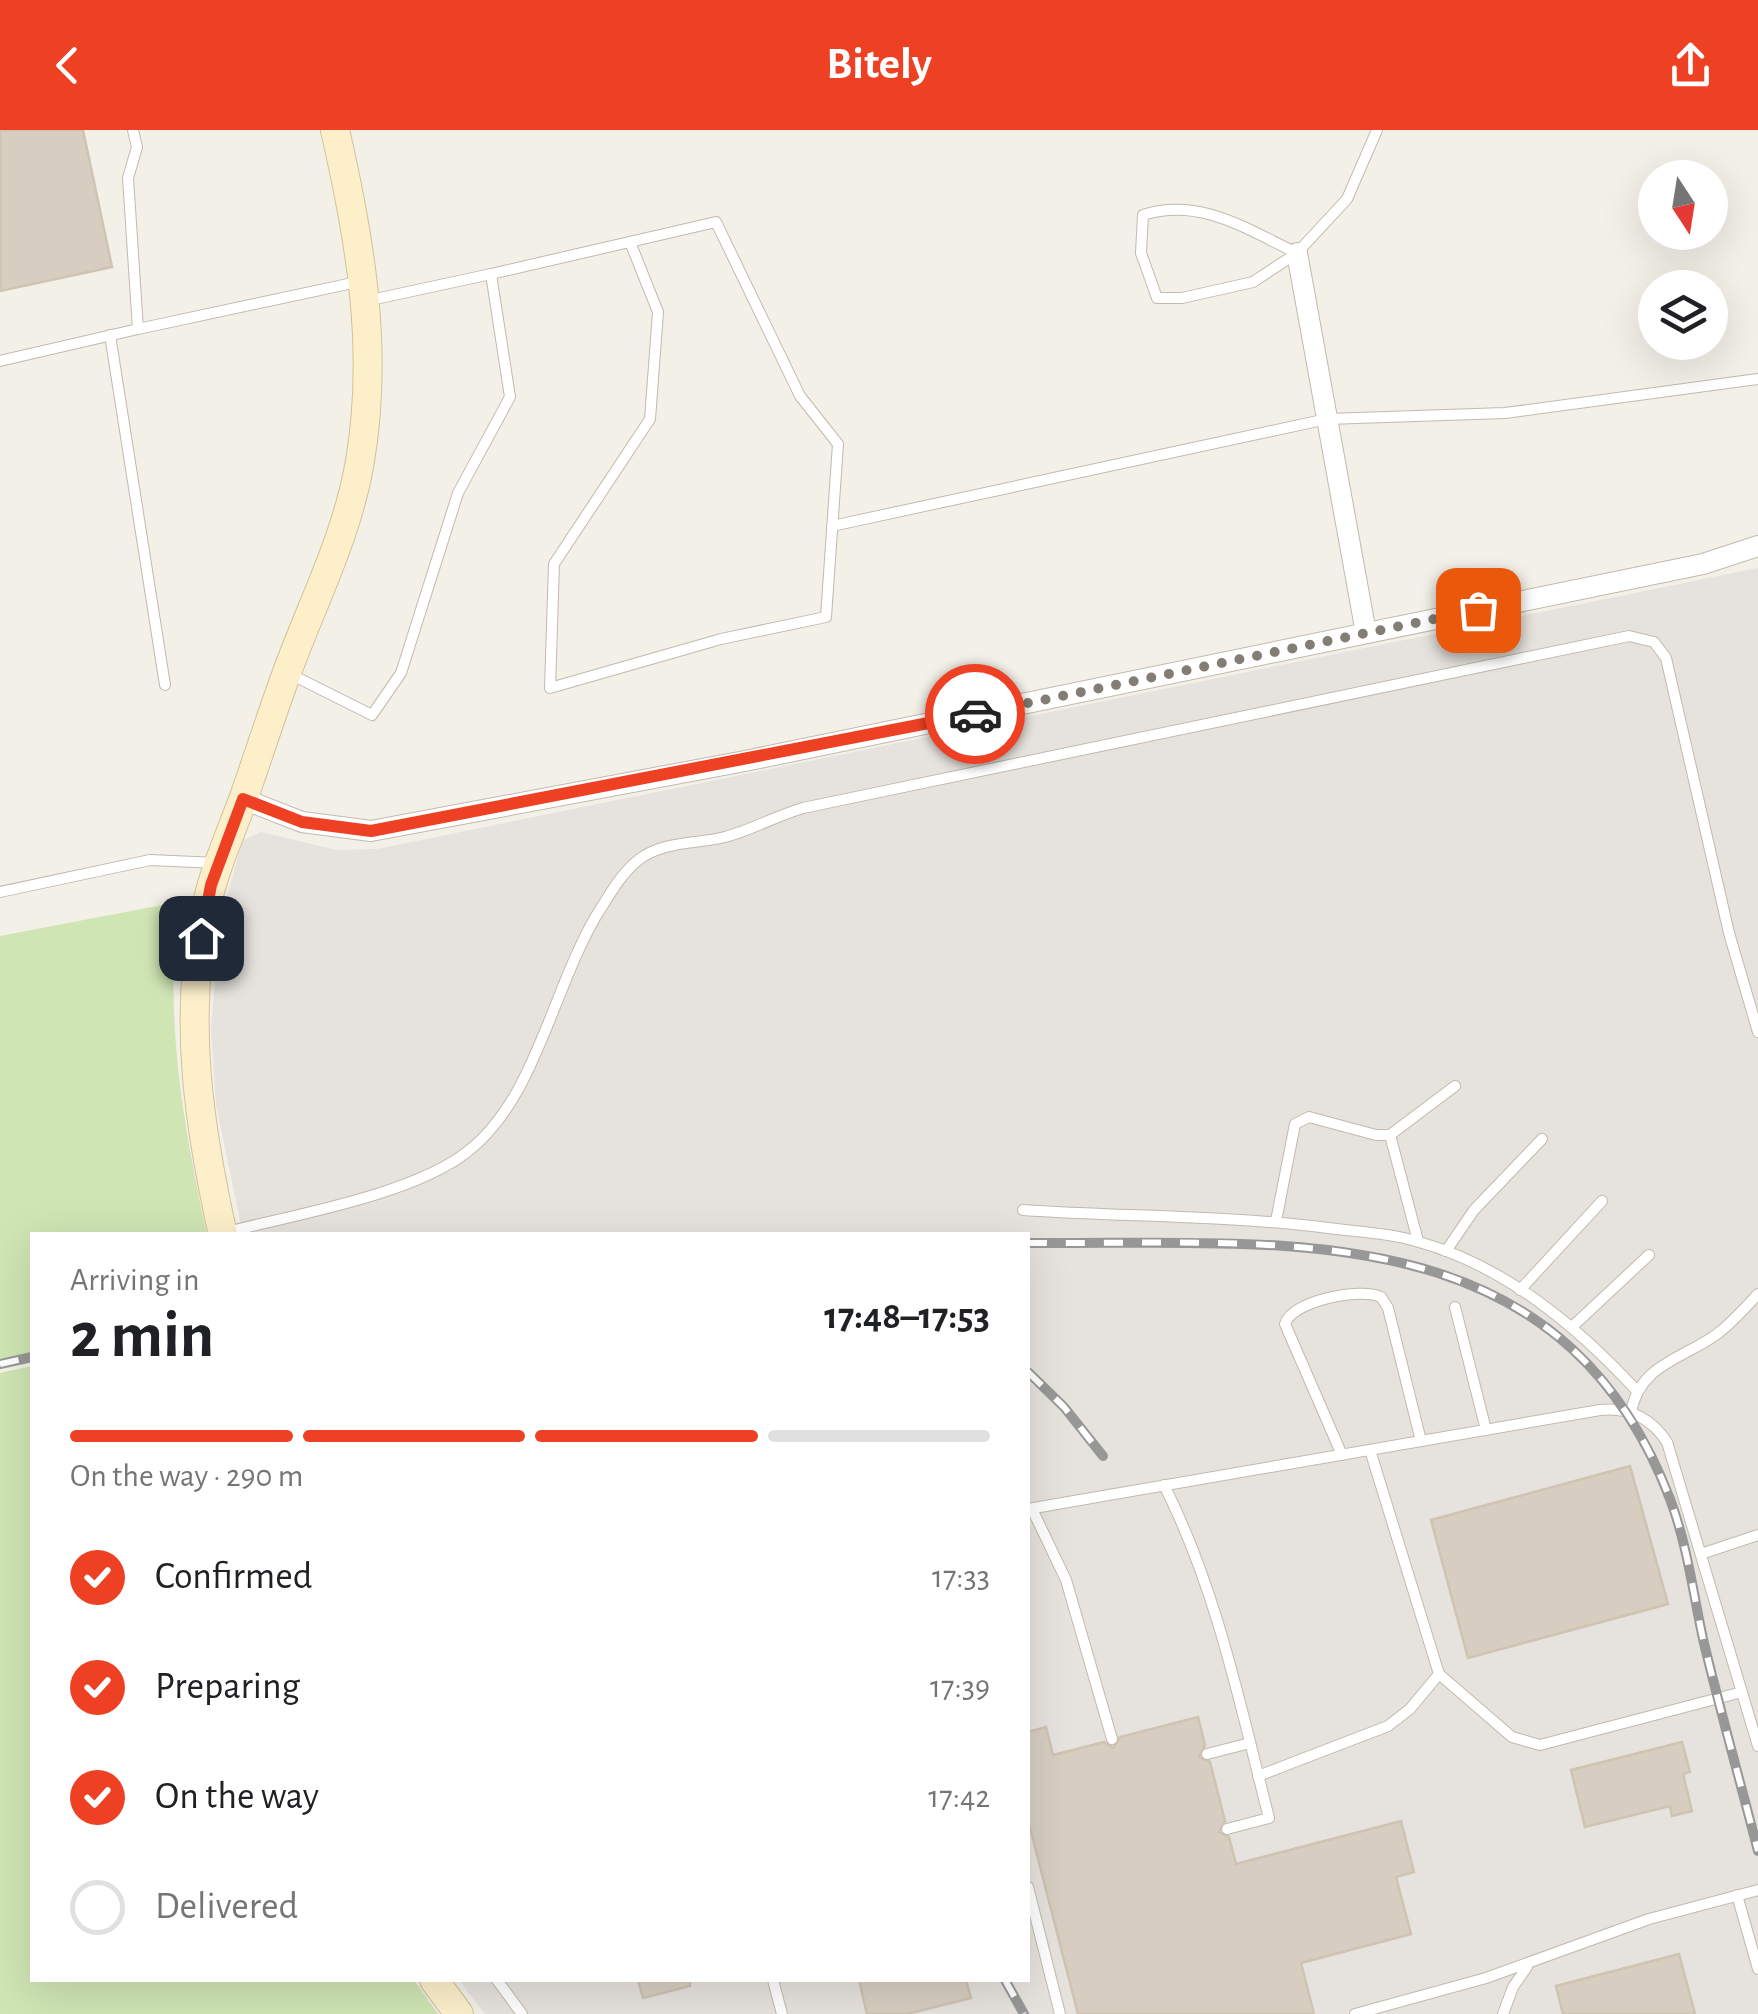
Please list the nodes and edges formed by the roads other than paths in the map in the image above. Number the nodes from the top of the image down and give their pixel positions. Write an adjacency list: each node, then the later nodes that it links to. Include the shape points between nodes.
1 (133, 130): 8 (lane, via 137,147 128,178)
2 (336, 130): 7 (street)
3 (1378, 130): 5 (lane, via 1347,198)
4 (630, 242): 6 (lane); 13 (lane, via 716,222 800,396 838,444); 13 (lane, via 658,312 650,420 554,564 550,688 826,617)
5 (1297, 253): 5 (lane, via 1198,208 1143,215 1141,252 1156,298 1253,282); 12 (street)
6 (491, 274): 7 (lane); 16 (lane, via 510,397 458,493 401,673 372,715)
7 (364, 291): 8 (lane); 16 (street, via 368,388 354,494)
8 (138, 328): 9 (lane)
9 (110, 335): 10 (lane); 17 (lane)
10 (0, 361)
11 (1758, 379): 12 (lane, via 1505,413)
12 (1327, 418): 13 (lane); 15 (street)
13 (832, 526)
14 (1758, 546): 15 (street, via 1703,564)
15 (1366, 633): 18 (street, via 371,831 302,822)
16 (287, 673): 18 (street)
17 (164, 685)
18 (243, 799): 19 (street)
19 (215, 874): 20 (lane, via 150,860); 28 (street, via 197,960 194,1075)
20 (0, 892)
21 (1758, 1032): 29 (lane, via 1666,658 1654,642 1629,636 803,808 726,836 657,850 627,870 587,930 521,1086 483,1139 413,1180)
22 (1455, 1086): 23 (lane)
23 (1390, 1135): 27 (lane, via 1316,1118 1295,1124); 30 (lane)
24 (1542, 1139): 31 (lane, via 1474,1210)
25 (1602, 1201): 33 (lane)
26 (1023, 1210): 27 (lane)
27 (1276, 1221): 30 (lane)
28 (222, 1232)
29 (229, 1232)
30 (1418, 1241): 31 (lane)
31 (1446, 1251): 33 (lane)
32 (1649, 1255): 36 (lane)
33 (1520, 1290): 36 (lane)
34 (1758, 1294): 37 (lane, via 1715,1335 1650,1373)
35 (1455, 1307): 39 (lane)
36 (1573, 1326): 37 (lane)
37 (1637, 1390): 38 (lane)
38 (1631, 1412): 39 (lane, via 1600,1410); 46 (lane, via 1667,1442)
39 (1486, 1430): 40 (lane)
40 (1421, 1442): 41 (lane); 42 (lane, via 1388,1308 1381,1297 1362,1292 1293,1309 1285,1324)
41 (1370, 1450): 42 (lane); 47 (lane)
42 (1342, 1455): 43 (lane)
43 (1164, 1486): 44 (lane); 50 (lane, via 1206,1580)
44 (1030, 1509): 49 (lane, via 1066,1580)
45 (1758, 1535): 46 (lane)
46 (1701, 1554): 48 (lane)
47 (1440, 1674): 48 (lane, via 1512,1738 1532,1745); 53 (lane, via 1388,1726)
48 (1742, 1692): 51 (lane)
49 (1112, 1739)
50 (1250, 1744): 52 (lane); 53 (lane)
51 (1758, 1746)
52 (1208, 1754)
53 (1258, 1776): 54 (lane, via 1269,1818)
54 (1227, 1829)
55 (1758, 1890): 56 (lane)
56 (1737, 1895): 58 (lane); 59 (lane)
57 (1030, 1896): 66 (lane)
58 (1530, 1964): 67 (lane); 68 (lane)
59 (1758, 1969)
60 (435, 1982): 63 (street)
61 (499, 1982): 64 (lane)
62 (774, 1982): 65 (lane)
63 (459, 2014)
64 (522, 2014)
65 (782, 2014)
66 (1060, 2014)
67 (1354, 2014)
68 (1503, 2014)

